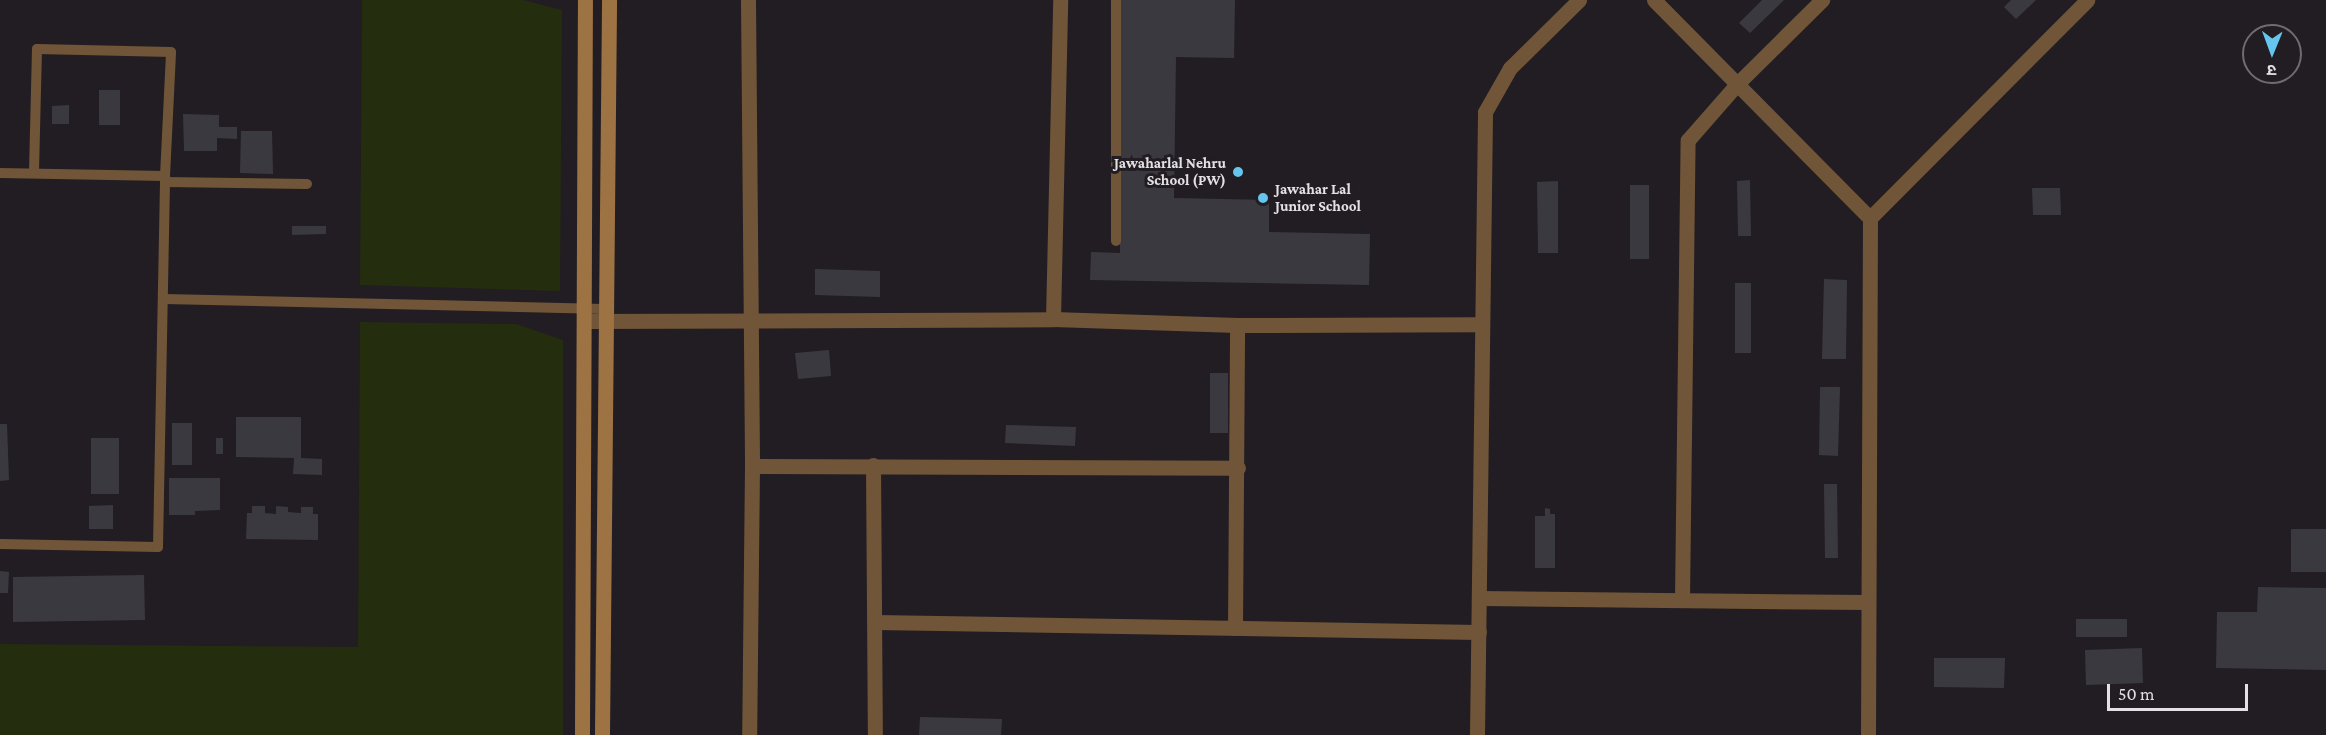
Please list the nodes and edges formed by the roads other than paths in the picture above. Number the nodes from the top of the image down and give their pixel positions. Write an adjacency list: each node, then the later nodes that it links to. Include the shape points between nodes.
1 (585, 0): 18 (street)
2 (609, 0): 19 (street)
3 (748, 0): 21 (street)
4 (1060, 0): 20 (street)
5 (1116, 0): 16 (lane)
6 (1580, 0): 22 (street, via 1510,68 1485,112)
7 (1653, 0): 10 (street)
8 (1822, 0): 10 (street)
9 (2087, 0): 15 (street)
10 (1737, 84): 15 (street); 29 (street, via 1688,140)
11 (0, 172): 12 (lane)
12 (34, 173): 13 (lane); 13 (lane, via 37,49 171,52)
13 (165, 179): 14 (lane); 17 (lane)
14 (307, 184)
15 (1870, 218): 30 (street)
16 (1116, 241)
17 (164, 299): 18 (lane); 27 (lane, via 158,547)
18 (585, 315): 19 (street); 34 (street)
19 (605, 315): 21 (street); 35 (street)
20 (1053, 319): 21 (street); 23 (street)
21 (750, 322): 25 (street)
22 (1482, 324): 23 (street); 28 (street)
23 (1238, 325): 26 (street)
24 (873, 465): 25 (street); 26 (street); 31 (street)
25 (753, 466): 36 (street)
26 (1238, 468): 32 (street)
27 (0, 544)
28 (1479, 598): 29 (street); 33 (street)
29 (1682, 599): 30 (street)
30 (1868, 602): 39 (street)
31 (875, 622): 32 (street); 37 (street)
32 (1235, 628): 33 (street)
33 (1479, 632): 38 (street)
34 (582, 735)
35 (602, 735)
36 (749, 735)
37 (875, 735)
38 (1477, 735)
39 (1868, 735)

